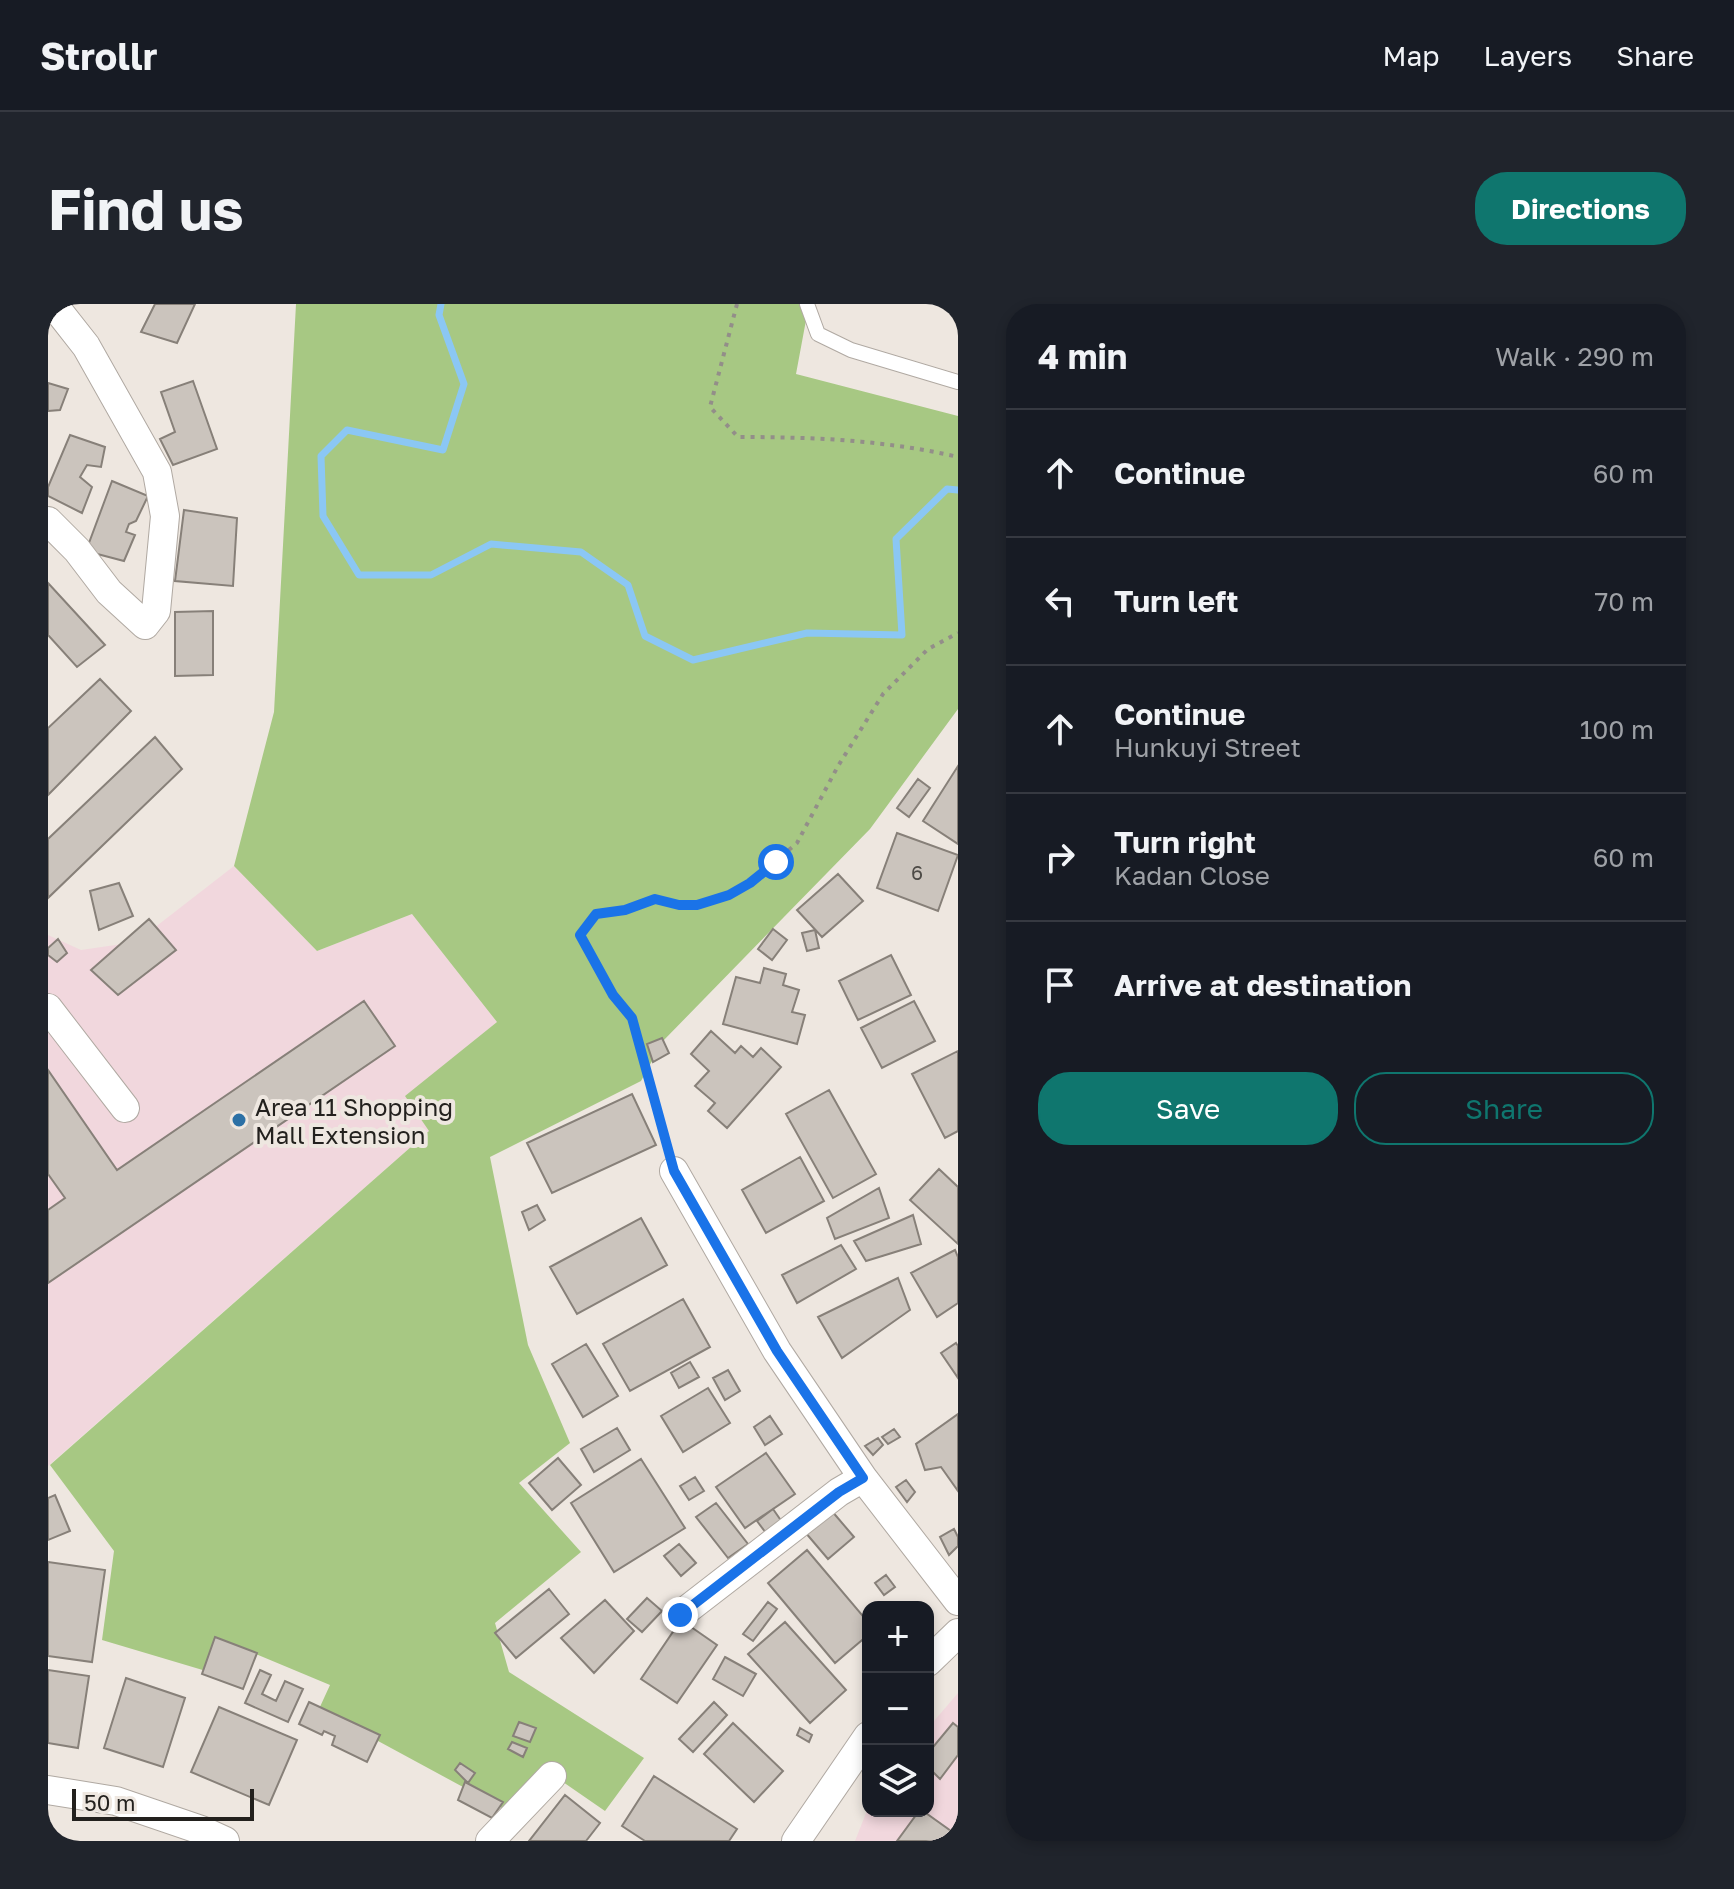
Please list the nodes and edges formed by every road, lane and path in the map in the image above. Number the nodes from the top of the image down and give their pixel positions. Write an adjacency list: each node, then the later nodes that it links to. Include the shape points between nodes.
1 (53, 304): 6 (street, via 86,346 157,472 165,516 156,611 145,625)
2 (737, 304): 5 (path, via 710,407 738,437 828,437)
3 (807, 304): 4 (lane, via 818,334 851,350)
4 (958, 382)
5 (958, 457)
6 (48, 521)
7 (958, 633): 10 (path, via 928,649 883,694 797,843 750,883 697,905 655,899 596,914 580,935 632,1018)
8 (48, 1008): 9 (street)
9 (125, 1108)
10 (674, 1171): 11 (street, via 777,1351)
11 (863, 1478): 12 (street); 13 (street)
12 (958, 1601)
13 (680, 1615)
14 (958, 1633): 15 (street)
15 (934, 1656)
16 (862, 1745): 21 (street)
17 (552, 1776): 20 (street)
18 (48, 1790): 19 (street, via 116,1801)
19 (225, 1841)
20 (490, 1841)
21 (796, 1841)

